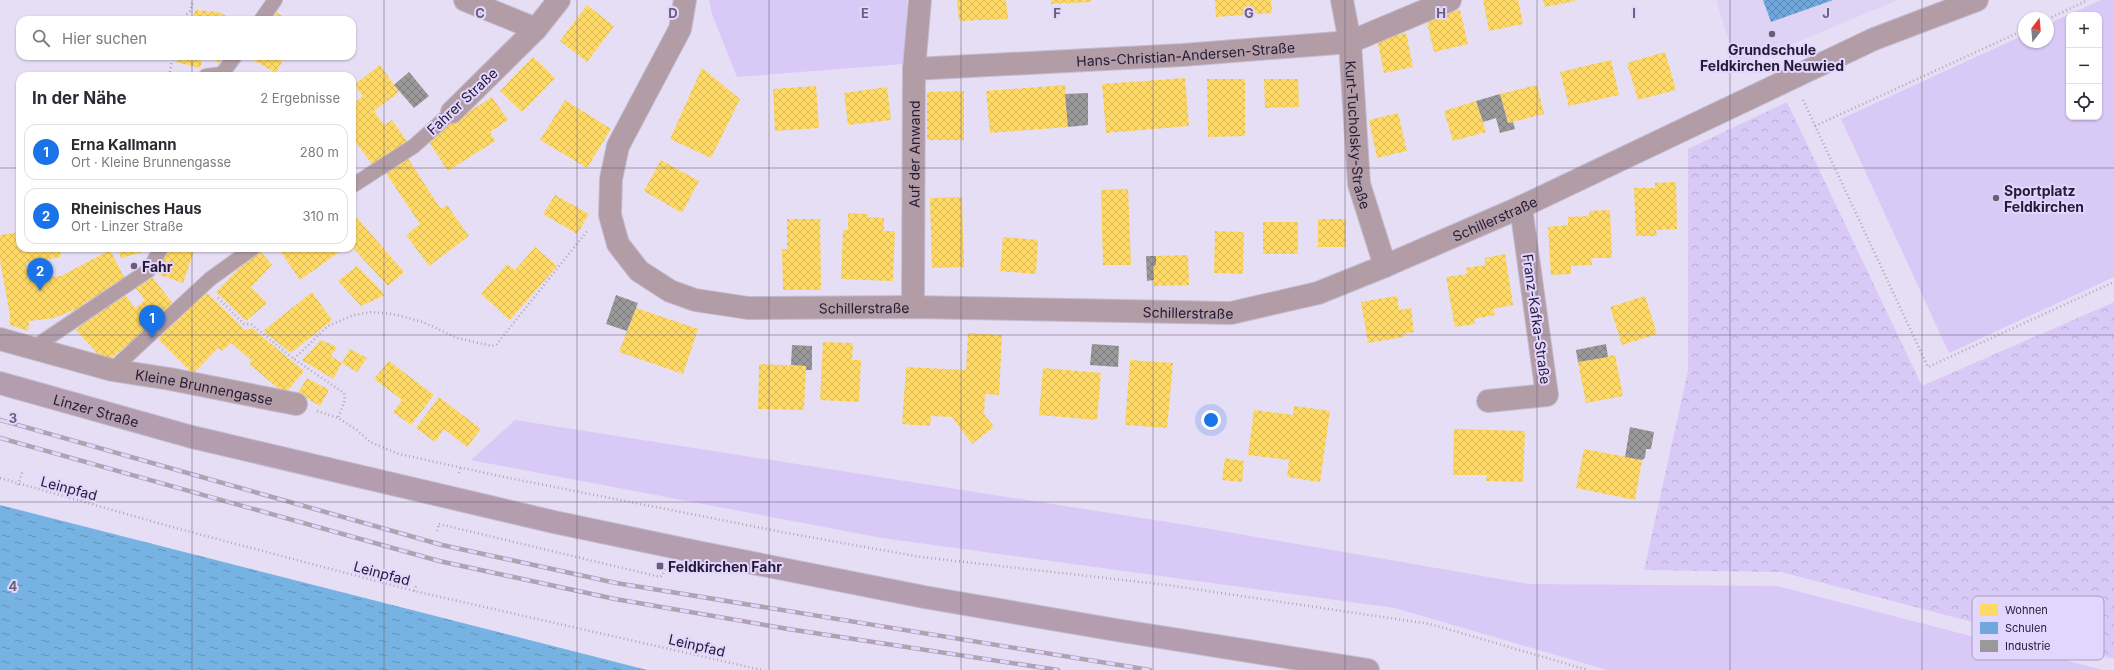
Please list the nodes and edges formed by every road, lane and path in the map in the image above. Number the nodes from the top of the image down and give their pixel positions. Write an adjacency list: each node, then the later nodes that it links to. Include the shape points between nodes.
1 (193, 0): 11 (path, via 190,11)
2 (275, 0): 12 (lane)
3 (466, 0): 14 (street)
4 (559, 0): 14 (street, Fahrer Straße)
5 (685, 0): 26 (street, Schillerstraße, via 680,29 618,146 611,179)
6 (920, 0): 19 (street, Auf der Anwand)
7 (1342, 0): 16 (street, Kurt-Tucholsky-Straße)
8 (1450, 0): 16 (street, Hans-Christian-Andersen-Straße)
9 (1977, 0): 22 (street, Schillerstraße, via 1874,39)
10 (2088, 0): 13 (path)
11 (185, 16)
12 (264, 16)
13 (2054, 16)
14 (536, 29): 23 (street, Fahrer Straße)
15 (2018, 33): 24 (path)
16 (1350, 42): 19 (street, Hans-Christian-Andersen-Straße, via 1183,55); 30 (street, Kurt-Tucholsky-Straße, via 1359,184)
17 (172, 60): 20 (path)
18 (232, 60): 21 (lane)
19 (914, 69): 33 (street, Auf der Anwand)
20 (170, 72)
21 (223, 72)
22 (1793, 78): 24 (path); 27 (street, Schillerstraße)
23 (452, 112): 25 (lane, Fahrer Straße, via 414,146)
24 (1815, 126): 31 (path, via 1928,367)
25 (356, 183)
26 (611, 206): 33 (street, Schillerstraße, via 610,215 618,244 639,271 670,291 696,300 748,308); 36 (path, via 592,225 541,291 492,346 457,338 422,322 393,314 371,312 348,317 328,326)
27 (1521, 207): 30 (street, Schillerstraße); 39 (street, Franz-Kafka-Straße, via 1547,394)
28 (159, 252): 35 (lane, via 149,270)
29 (248, 252): 32 (lane)
30 (1385, 266): 33 (street, Schillerstraße, via 1318,294 1231,313)
31 (2114, 282)
32 (205, 284): 36 (path, via 244,324 251,324); 37 (lane)
33 (913, 307)
34 (0, 339): 35 (street)
35 (33, 348): 37 (street)
36 (294, 359): 41 (path, via 344,393 345,400)
37 (112, 370): 40 (street, Kleine Brunnengasse)
38 (0, 384): 54 (main road, Linzer Straße, via 192,437 554,522 752,564 924,597)
39 (1488, 401)
40 (296, 404): 41 (path)
41 (338, 418): 42 (path, via 370,442 399,454)
42 (461, 467): 44 (path); 55 (path, via 779,532 921,557 1167,585 1430,624)
43 (23, 470): 46 (path)
44 (459, 472)
45 (0, 478): 46 (path, Leinpfad)
46 (18, 485): 52 (path, Leinpfad)
47 (442, 518): 48 (path)
48 (439, 524): 49 (path); 50 (path, via 660,577)
49 (437, 531)
50 (666, 568)
51 (416, 586): 52 (path)
52 (414, 592): 53 (path, Leinpfad)
53 (762, 670)
54 (1368, 670)
55 (1588, 670)

